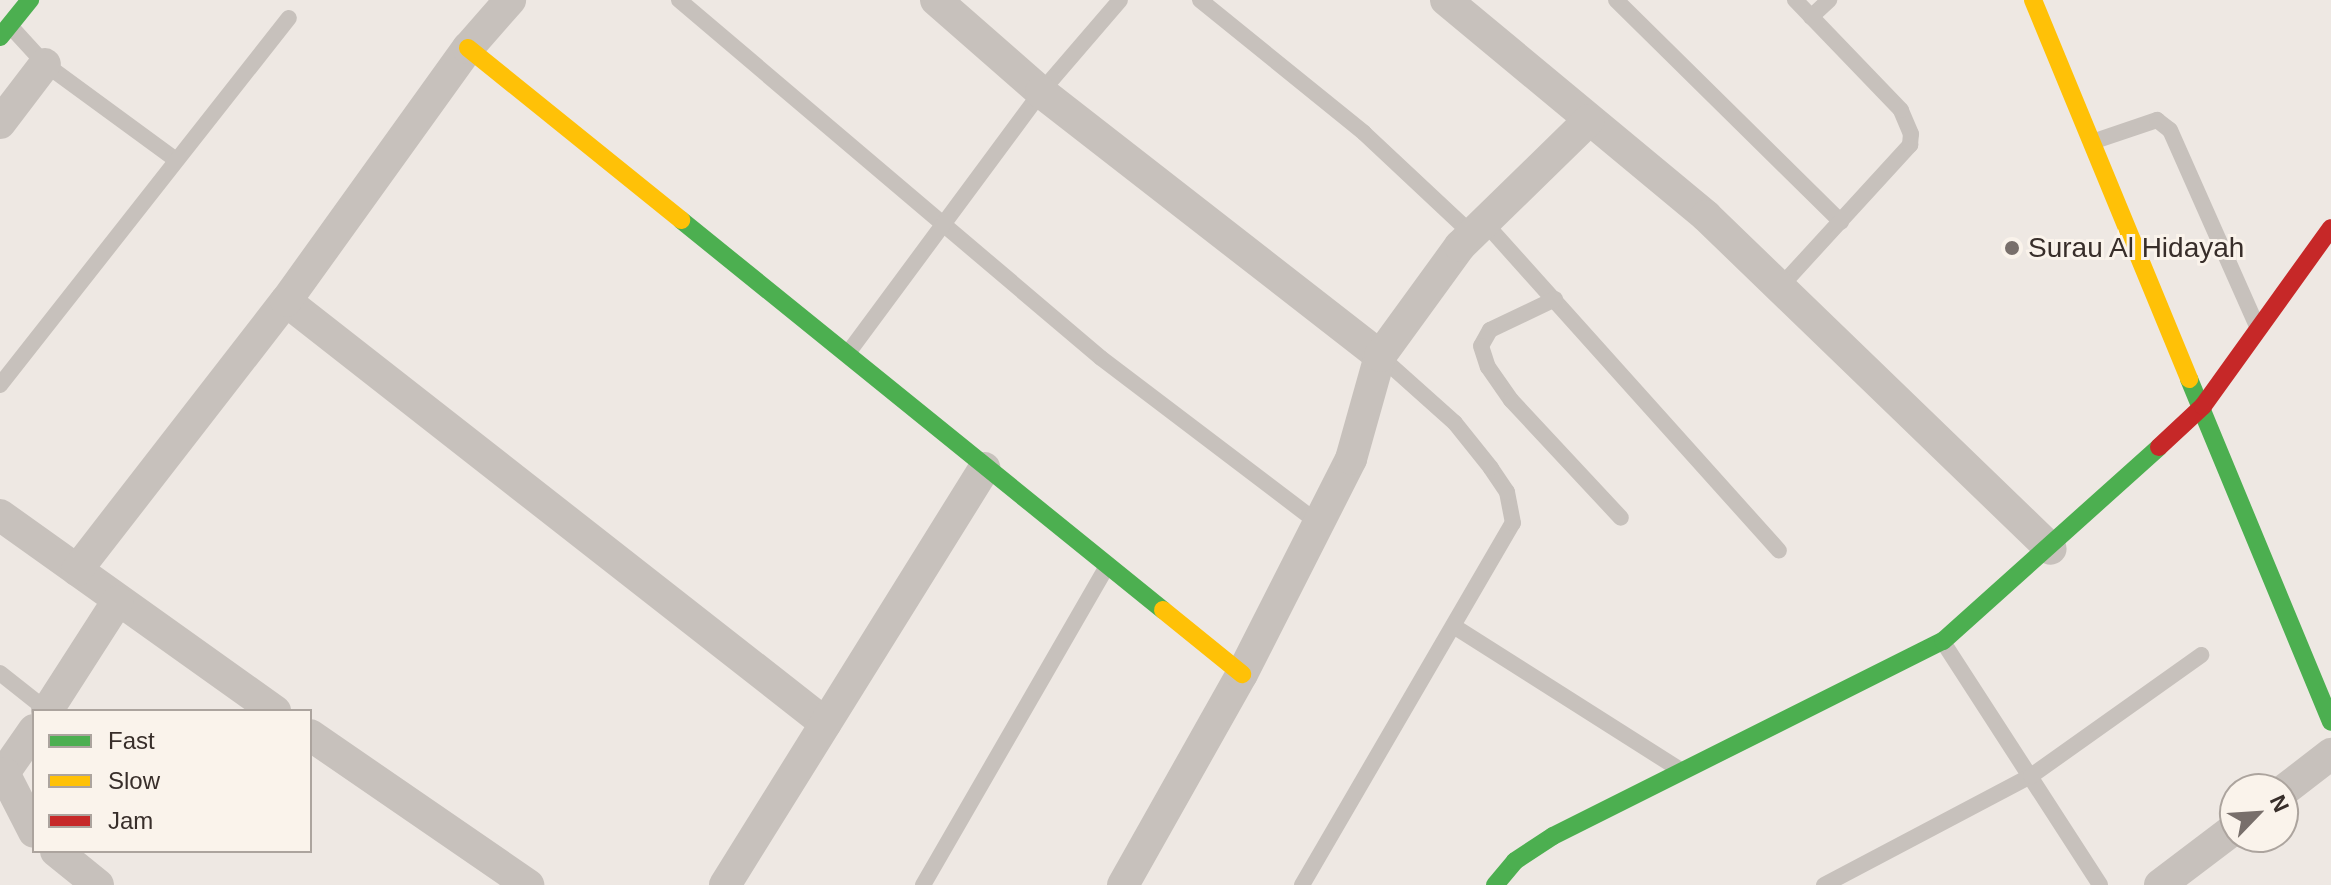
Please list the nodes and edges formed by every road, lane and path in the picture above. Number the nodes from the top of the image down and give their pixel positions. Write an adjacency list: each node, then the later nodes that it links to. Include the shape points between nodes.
1 (30, 0): 14 (street)
2 (510, 0): 15 (street)
3 (679, 0): 23 (lane)
4 (936, 0): 17 (street)
5 (1120, 0): 17 (lane)
6 (1200, 0): 25 (lane)
7 (1446, 0): 18 (street)
8 (1616, 0): 22 (lane)
9 (1795, 0): 12 (lane)
10 (1829, 0): 12 (lane)
11 (2033, 0): 20 (street)
12 (1811, 17): 22 (lane, via 1901,110 1911,134 1910,145)
13 (289, 18): 21 (lane)
14 (3, 24): 16 (lane)
15 (468, 48): 29 (street); 32 (street)
16 (45, 64): 19 (street); 21 (lane)
17 (1041, 92): 23 (lane); 31 (street)
18 (1589, 120): 25 (street); 27 (street, via 1706,216)
19 (0, 123)
20 (2091, 142): 30 (lane, via 2157,120 2170,130); 34 (street)
21 (175, 159): 33 (lane)
22 (1841, 222): 27 (lane)
23 (942, 226): 32 (lane); 38 (lane, via 1101,358)
24 (2331, 228): 26 (street)
25 (1479, 229): 28 (lane); 31 (street)
26 (2320, 259): 30 (street)
27 (1780, 287): 39 (street)
28 (1555, 299): 37 (lane, via 1490,330 1481,346 1488,367 1511,400); 40 (lane)
29 (286, 301): 42 (street); 53 (street)
30 (2258, 328): 34 (street)
31 (1380, 356): 38 (street, via 1351,459); 44 (lane, via 1455,423 1491,468 1513,512 1503,545)
32 (846, 357): 35 (street)
33 (0, 385)
34 (2203, 406): 39 (street); 52 (street)
35 (985, 468): 41 (street); 53 (street)
36 (0, 515): 42 (street)
37 (1621, 518)
38 (1318, 523): 48 (street)
39 (2051, 549): 45 (street)
40 (1779, 551)
41 (1107, 567): 48 (street); 67 (lane)
42 (77, 570): 43 (street)
43 (117, 602): 50 (street); 51 (street)
44 (1455, 627): 57 (lane); 69 (lane)
45 (1943, 641): 57 (street); 58 (lane)
46 (2201, 655): 58 (lane)
47 (0, 673): 49 (lane)
48 (1242, 674): 68 (street)
49 (45, 709)
50 (49, 709)
51 (272, 709)
52 (2331, 722)
53 (825, 723): 66 (street)
54 (32, 733): 60 (street, via 4,773)
55 (312, 736): 65 (street)
56 (2331, 754): 59 (street)
57 (1682, 771): 63 (street, via 1553,836)
58 (2031, 776): 70 (lane); 71 (lane)
59 (2299, 779)
60 (32, 828)
61 (2219, 840): 72 (street)
62 (58, 853): 64 (street)
63 (1504, 880)
64 (98, 885)
65 (528, 885)
66 (725, 885)
67 (923, 885)
68 (1123, 885)
69 (1302, 885)
70 (1824, 885)
71 (2100, 885)
72 (2160, 885)

